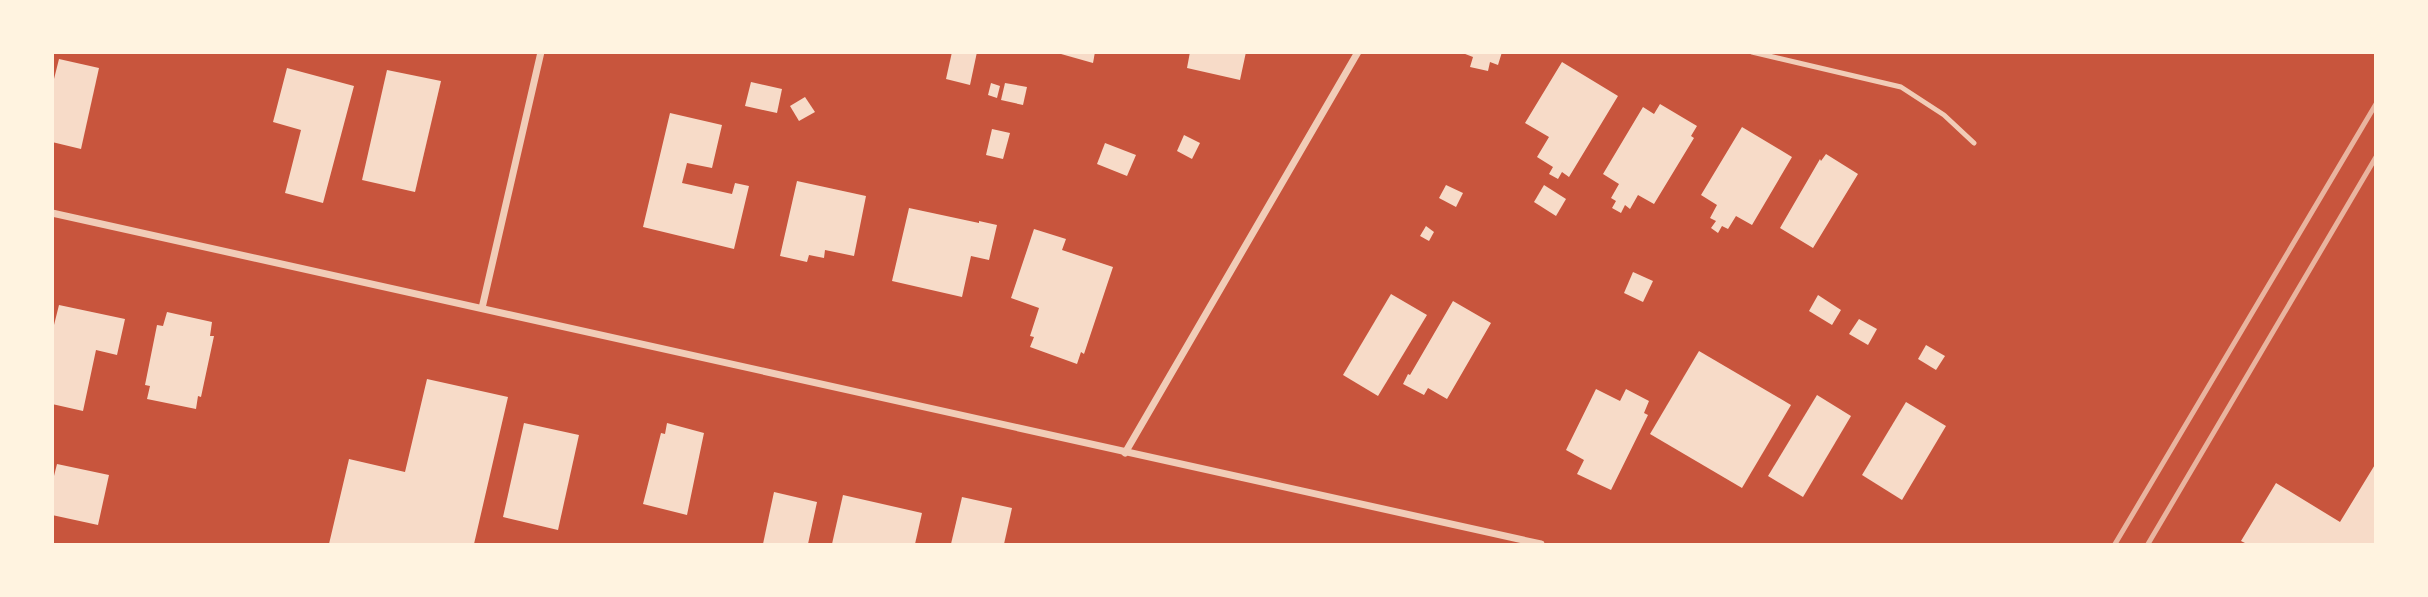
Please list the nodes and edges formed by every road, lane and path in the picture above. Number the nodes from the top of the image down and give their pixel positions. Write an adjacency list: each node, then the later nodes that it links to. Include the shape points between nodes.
1 (541, 52): 6 (street)
2 (1357, 52): 7 (street)
3 (1752, 52): 4 (lane, via 1901,87 1944,115)
4 (1974, 143)
5 (52, 213): 6 (street)
6 (482, 308): 7 (street)
7 (1125, 453): 8 (street)
8 (1541, 544)

